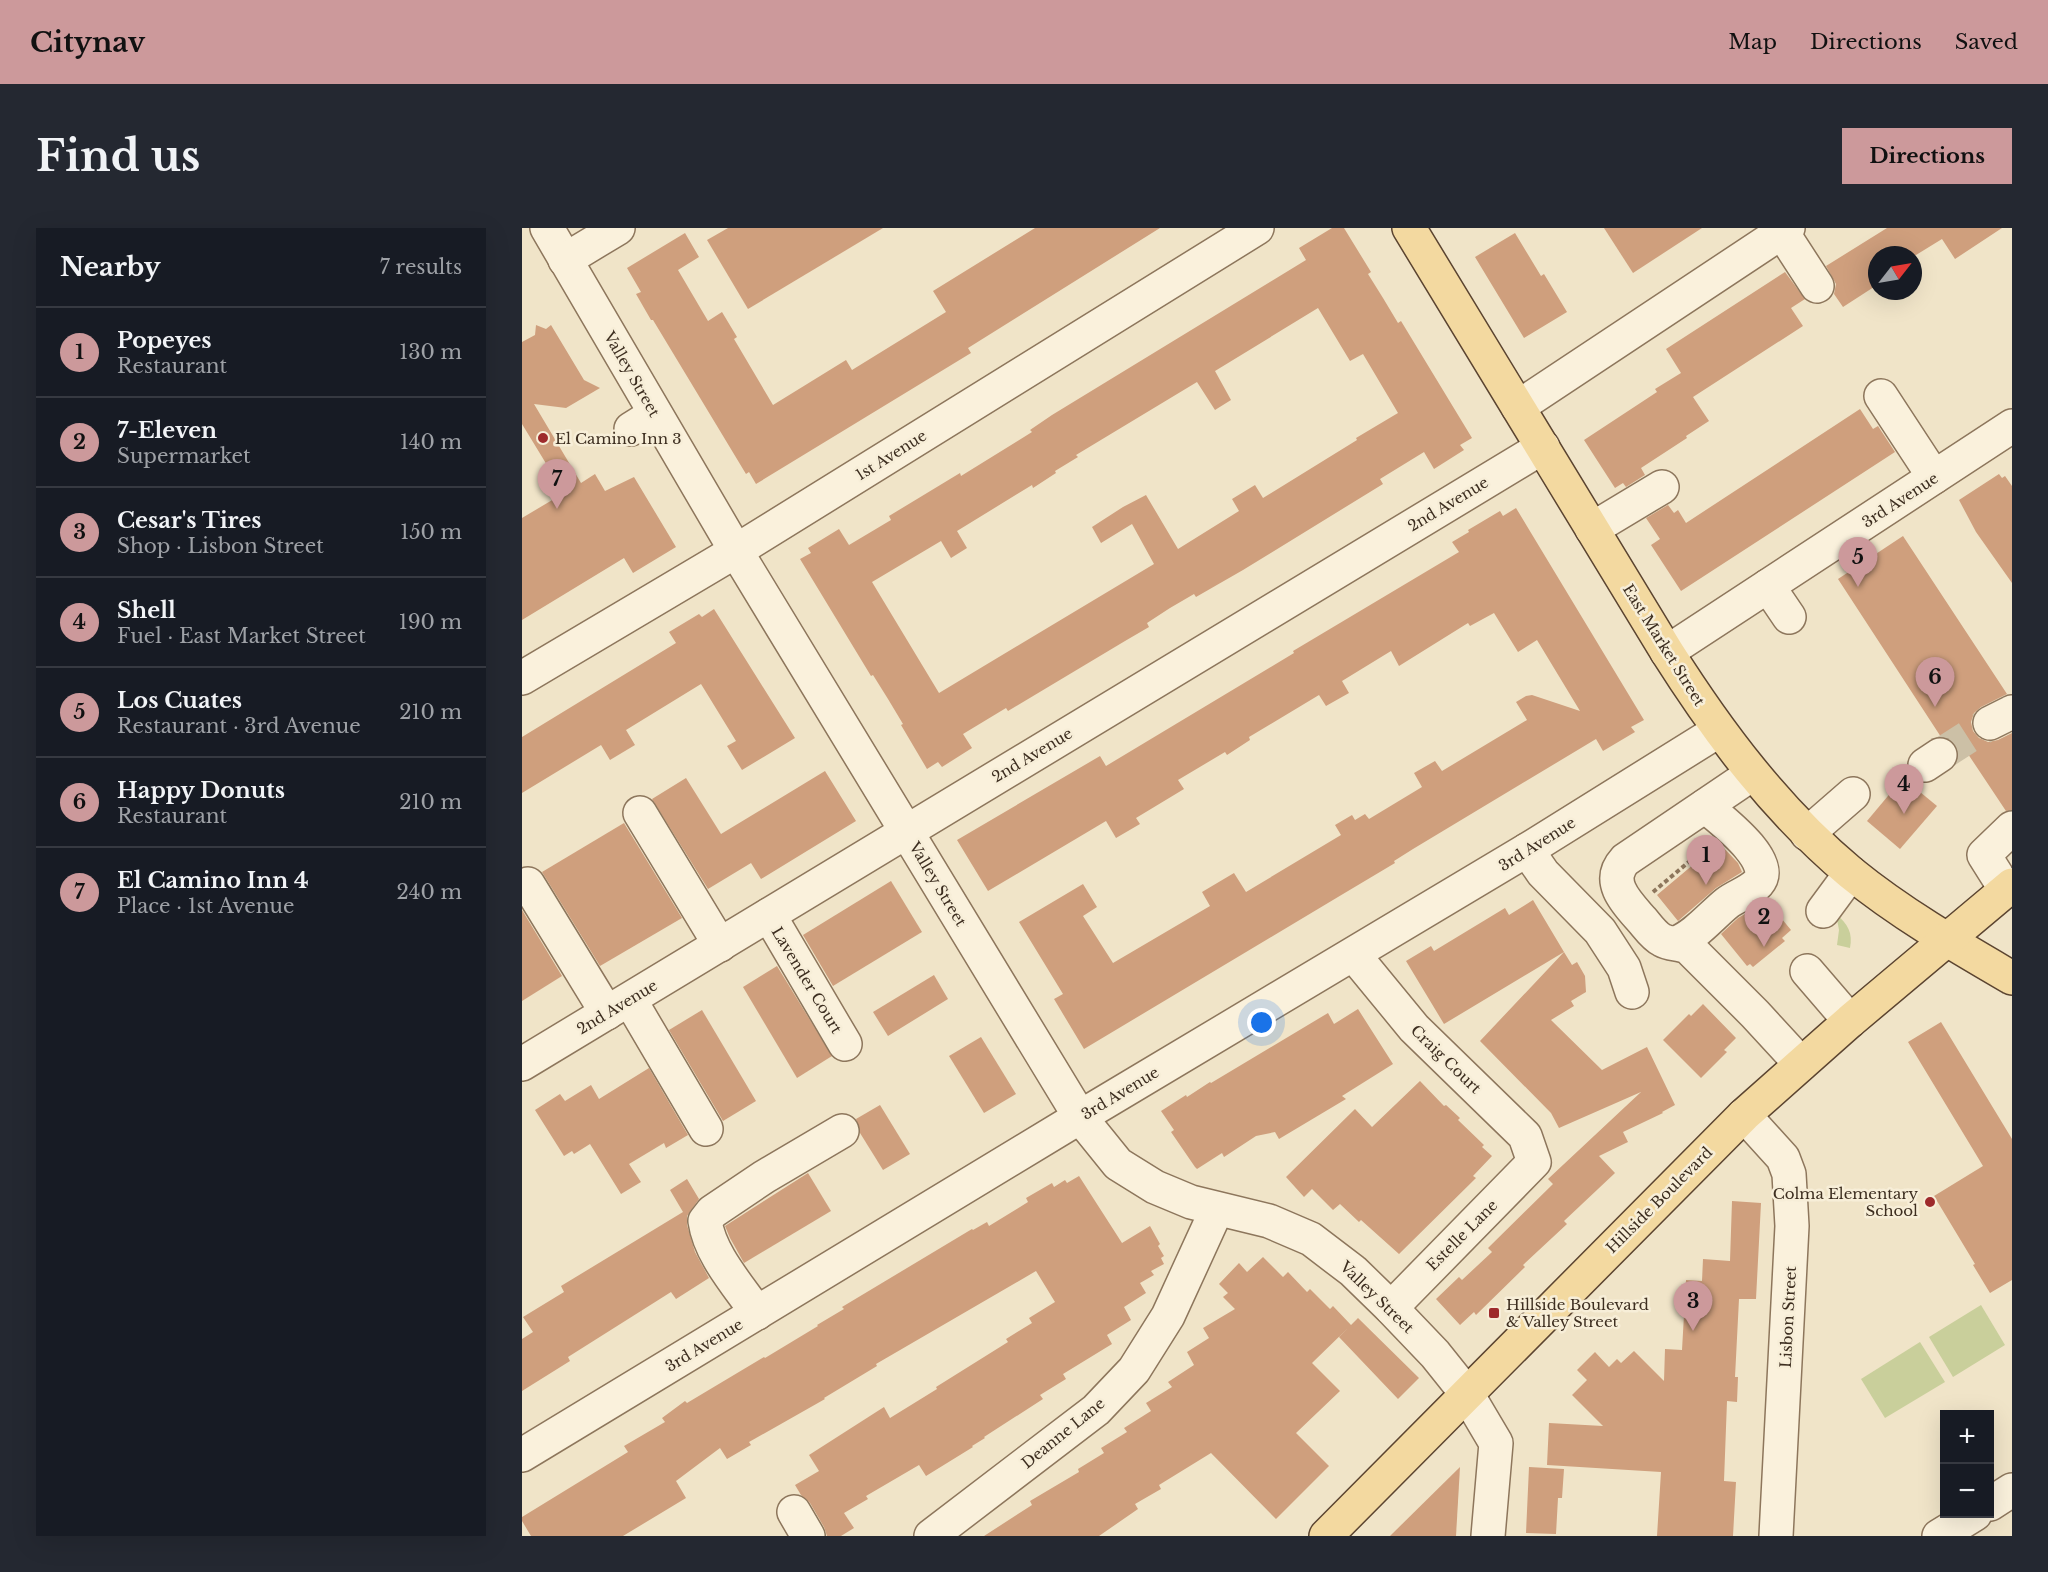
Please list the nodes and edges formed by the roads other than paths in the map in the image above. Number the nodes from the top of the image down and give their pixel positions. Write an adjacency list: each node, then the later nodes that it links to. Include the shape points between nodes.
1 (547, 228): 6 (street, Valley Street)
2 (618, 228): 6 (street)
3 (1257, 228): 15 (street, 1st Avenue)
4 (1409, 228): 9 (main road, East Market Street)
5 (1785, 230): 7 (street); 9 (street)
6 (565, 260): 15 (street, Valley Street, via 643,421)
7 (1817, 286)
8 (1881, 396): 12 (street)
9 (1518, 407): 11 (main road, East Market Street)
10 (2012, 426): 12 (street, 3rd Avenue)
11 (1543, 447): 14 (main road, East Market Street); 26 (street, 2nd Avenue)
12 (1935, 477): 16 (street, 3rd Avenue, via 1913,506)
13 (1662, 487): 14 (street)
14 (1592, 529): 18 (main road, East Market Street)
15 (736, 550): 19 (street, 1st Avenue); 26 (street, Valley Street)
16 (1768, 586): 17 (street); 18 (street, 3rd Avenue)
17 (1790, 617)
18 (1667, 652): 20 (main road, East Market Street)
19 (522, 678)
20 (1718, 731): 21 (main road, East Market Street); 28 (street, 3rd Avenue)
21 (1752, 774): 23 (street); 27 (main road, East Market Street)
22 (1853, 794): 27 (street)
23 (1705, 806): 35 (street, via 1755,854 1762,872 1758,884); 35 (street, via 1625,860 1617,873 1622,895 1654,934)
24 (640, 813): 36 (street)
25 (2012, 828): 31 (street, via 1984,855)
26 (906, 832): 33 (street, 2nd Avenue); 47 (street, Valley Street)
27 (1807, 834): 29 (main road, East Market Street)
28 (1527, 850): 37 (street, 3rd Avenue); 40 (street, via 1543,873 1600,931 1624,968)
29 (1851, 873): 32 (street); 34 (main road, East Market Street)
30 (528, 885): 41 (street)
31 (2009, 888): 34 (main road, Hillside Boulevard)
32 (1823, 911)
33 (769, 915): 36 (street, 2nd Avenue); 43 (street, Lavender Court)
34 (1947, 939): 39 (main road, East Market Street); 42 (main road, Hillside Boulevard)
35 (1676, 943): 45 (street, via 1689,948)
36 (720, 945): 41 (street, 2nd Avenue)
37 (1354, 955): 47 (street, 3rd Avenue); 50 (street, Craig Court, via 1414,1028 1525,1136)
38 (1807, 971): 42 (street)
39 (2012, 978)
40 (1632, 992)
41 (618, 1006): 44 (street, 2nd Avenue); 48 (street)
42 (1850, 1021): 45 (main road, Hillside Boulevard)
43 (845, 1044)
44 (522, 1064)
45 (1801, 1064): 46 (main road, Hillside Boulevard)
46 (1744, 1115): 54 (main road, Hillside Boulevard); 62 (street, Lisbon Street, via 1783,1158 1789,1174 1792,1226)
47 (1080, 1118): 51 (street, Valley Street, via 1118,1164 1155,1187); 53 (street, 3rd Avenue)
48 (706, 1129)
49 (842, 1131): 53 (street, via 764,1177 712,1212 705,1221 718,1255)
50 (1534, 1162): 52 (street, Estelle Lane)
51 (1217, 1209): 52 (street, Valley Street, via 1269,1221 1311,1239 1353,1271); 59 (street, Deanne Lane, via 1168,1316 1134,1370 1096,1410)
52 (1391, 1308): 54 (street, Valley Street)
53 (757, 1312): 55 (street, 3rd Avenue)
54 (1467, 1394): 60 (main road, Hillside Boulevard); 61 (street, Valley Street, via 1496,1443)
55 (522, 1455)
56 (2012, 1490): 57 (street)
57 (1994, 1501)
58 (1968, 1518): 63 (street)
59 (930, 1536)
60 (1326, 1536)
61 (1488, 1536)
62 (1776, 1536)
63 (1939, 1536)

